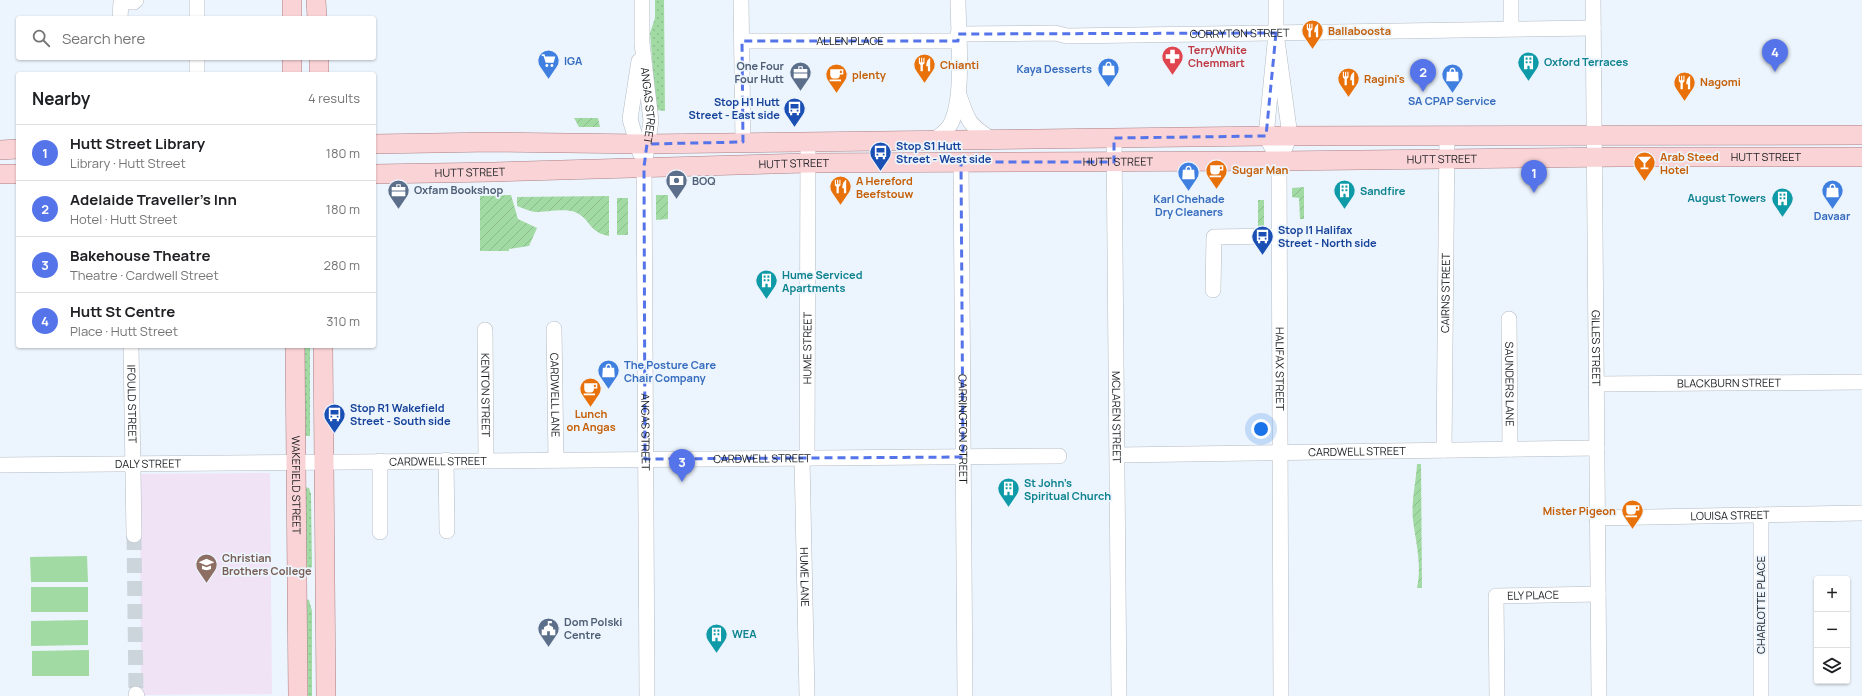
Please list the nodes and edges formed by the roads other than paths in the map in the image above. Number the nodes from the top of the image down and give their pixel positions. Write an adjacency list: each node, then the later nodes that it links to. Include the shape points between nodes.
1 (136, 0): 11 (street, via 121,2)
2 (197, 0): 12 (street)
3 (292, 0): 13 (main road)
4 (316, 0): 14 (main road)
5 (642, 0): 20 (street, ANGAS STREET)
6 (741, 0): 19 (street)
7 (958, 0): 18 (street)
8 (1276, 0): 17 (street)
9 (1511, 0): 15 (street)
10 (1592, 0): 16 (street, GILLES STREET)
11 (120, 16)
12 (197, 16)
13 (292, 16)
14 (317, 16)
15 (1511, 28): 16 (street, CORRYTON STREET); 17 (street, CORRYTON STREET)
16 (1593, 28): 28 (street, GILLES STREET)
17 (1276, 33): 18 (street, CORRYTON STREET, via 1067,36 1055,33); 30 (street); 31 (street)
18 (958, 37): 19 (street, ALLEN PLACE); 27 (street)
19 (742, 41): 37 (street)
20 (642, 43): 40 (street, ANGAS STREET, via 651,121); 40 (street, ANGAS STREET, via 630,119)
21 (197, 60): 24 (street)
22 (292, 60): 25 (main road)
23 (319, 60): 26 (main road)
24 (198, 72)
25 (292, 72)
26 (319, 72)
27 (959, 95): 34 (street, via 949,127); 35 (street, via 973,127)
28 (1594, 135): 29 (main road, HUTT STREET); 32 (main road, HUTT STREET); 43 (street, GILLES STREET)
29 (1862, 135)
30 (1266, 136): 31 (main road, HUTT STREET); 33 (main road, HUTT STREET); 46 (street, HALIFAX STREET)
31 (1290, 136): 32 (main road, HUTT STREET); 46 (street, HALIFAX STREET)
32 (1447, 136): 45 (street, CAIRNS STREET)
33 (1114, 138): 35 (main road, HUTT STREET); 48 (street, MCLAREN STREET)
34 (934, 140): 35 (main road, HUTT STREET); 38 (main road, HUTT STREET)
35 (991, 140)
36 (475, 142): 39 (main road, HUTT STREET); 40 (main road, HUTT STREET); 51 (main road)
37 (743, 142): 38 (main road, HUTT STREET); 40 (main road, HUTT STREET)
38 (808, 142): 49 (street, HUME STREET)
39 (376, 144)
40 (642, 144): 50 (street, ANGAS STREET)
41 (16, 149): 42 (main road)
42 (0, 150)
43 (1594, 157): 44 (main road, HUTT STREET); 45 (main road, HUTT STREET); 64 (street, GILLES STREET)
44 (1862, 157)
45 (1447, 159): 46 (main road, HUTT STREET); 67 (street, CAIRNS STREET)
46 (1279, 161): 48 (main road, HUTT STREET); 55 (street, HALIFAX STREET)
47 (961, 162): 48 (main road, HUTT STREET); 49 (main road, HUTT STREET); 71 (street, CARRINGTON STREET)
48 (1114, 162): 69 (street, MCLAREN STREET)
49 (806, 163): 50 (main road, HUTT STREET); 72 (street, HUME STREET)
50 (644, 167): 51 (main road, HUTT STREET); 73 (street, ANGAS STREET)
51 (476, 172): 54 (main road, HUTT STREET)
52 (0, 174): 53 (main road)
53 (16, 174)
54 (376, 174)
55 (1279, 236): 56 (street, via 1214,237); 68 (street, HALIFAX STREET)
56 (1213, 290)
57 (1509, 319): 66 (street, SAUNDERS LANE)
58 (554, 329): 76 (street, CARDWELL LANE)
59 (485, 330): 75 (street, KENTON STREET)
60 (131, 348): 80 (street, IFOULD STREET)
61 (295, 348): 79 (main road, WAKEFIELD STREET)
62 (323, 348): 77 (main road)
63 (1862, 382): 64 (street, BLACKBURN STREET)
64 (1596, 384): 65 (street, GILLES STREET)
65 (1596, 448): 66 (street, CARDWELL STREET); 84 (street, GILLES STREET)
66 (1510, 449): 67 (street, CARDWELL STREET)
67 (1444, 450): 68 (street, CARDWELL STREET)
68 (1280, 453): 69 (street, CARDWELL STREET); 97 (street, HALIFAX STREET)
69 (1118, 455): 96 (street, MCLAREN STREET)
70 (1059, 456): 71 (street, CARDWELL STREET)
71 (963, 457): 72 (street, CARDWELL STREET); 95 (street, CARRINGTON STREET)
72 (804, 458): 73 (street, CARDWELL STREET); 94 (street, HUME LANE)
73 (645, 459): 76 (street, CARDWELL STREET); 93 (street, ANGAS STREET)
74 (446, 460): 75 (street, CARDWELL STREET); 78 (street, CARDWELL STREET); 85 (street)
75 (486, 460): 76 (street, CARDWELL STREET)
76 (556, 460)
77 (323, 461): 78 (street, CARDWELL STREET); 79 (street, CARDWELL STREET); 89 (main road)
78 (380, 461): 86 (street)
79 (296, 462): 80 (street, DALY STREET); 88 (main road, WAKEFIELD STREET)
80 (133, 464): 81 (street, DALY STREET); 87 (street, IFOULD STREET)
81 (0, 465)
82 (1862, 513): 83 (street, LOUISA STREET)
83 (1761, 515): 84 (street, LOUISA STREET); 100 (street, CHARLOTTE PLACE)
84 (1597, 518): 90 (street, GILLES STREET)
85 (447, 531)
86 (380, 532)
87 (134, 535)
88 (297, 584): 89 (main road); 91 (main road, WAKEFIELD STREET)
89 (324, 584): 92 (main road)
90 (1598, 594): 98 (street, ELY PLACE, via 1496,596); 99 (street, GILLES STREET)
91 (298, 696)
92 (326, 696)
93 (647, 696)
94 (807, 696)
95 (965, 696)
96 (1120, 696)
97 (1281, 696)
98 (1497, 696)
99 (1599, 696)
100 (1761, 696)

